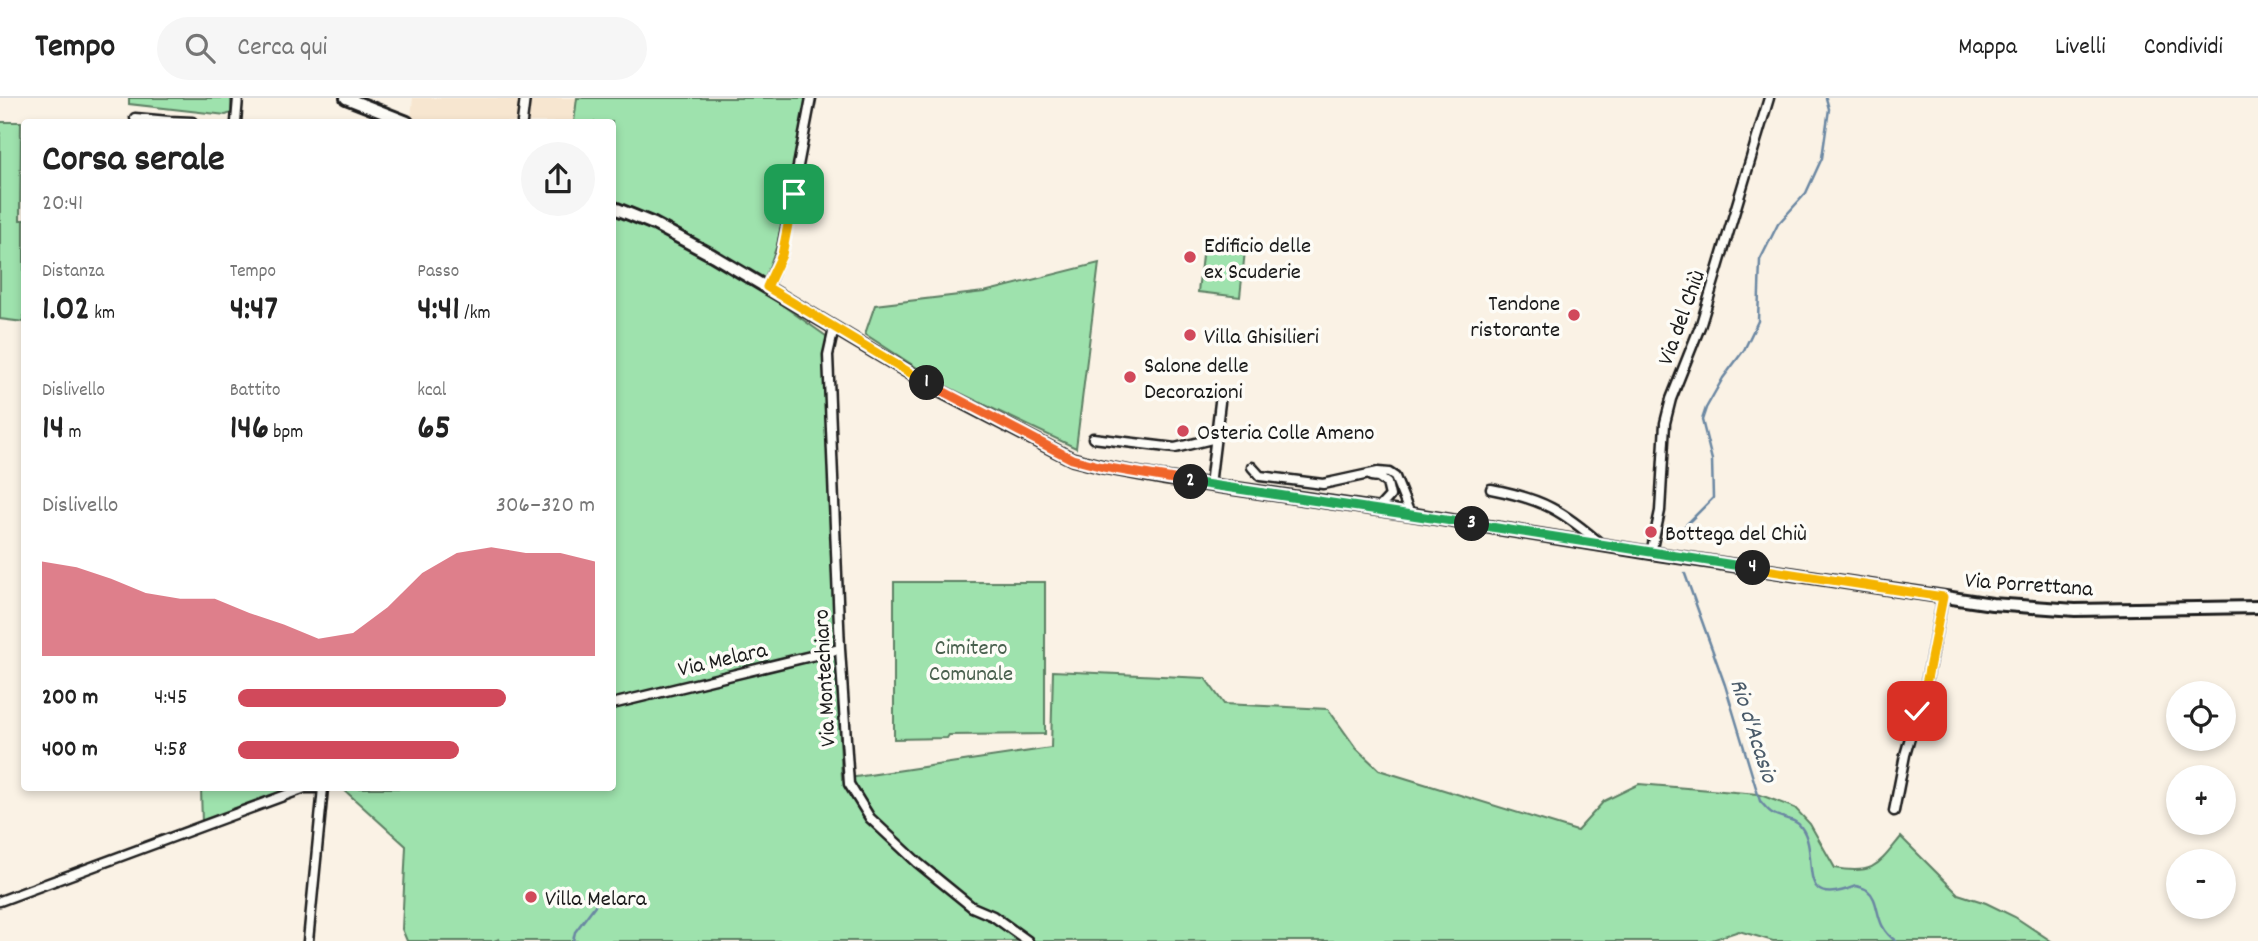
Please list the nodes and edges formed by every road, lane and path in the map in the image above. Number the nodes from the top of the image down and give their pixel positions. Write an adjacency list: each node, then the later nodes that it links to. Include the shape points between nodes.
1 (238, 98): 8 (street)
2 (346, 98): 9 (main road)
3 (525, 98): 10 (street)
4 (811, 98): 12 (street, via 782,255)
5 (1769, 98): 26 (street, Via del Chiù, via 1665,423 1658,525)
6 (135, 118): 7 (street)
7 (144, 119)
8 (236, 119)
9 (399, 119)
10 (523, 119)
11 (616, 209): 12 (main road, Via Porrettana, via 669,232)
12 (767, 287): 13 (main road, Via Porrettana)
13 (834, 328): 19 (main road, Via Porrettana, via 943,392 1072,459); 29 (street, Via Montechiaro, via 828,355)
14 (1220, 394): 16 (street)
15 (1093, 438): 16 (street, via 1175,448)
16 (1216, 438): 19 (street)
17 (1252, 467): 18 (street, via 1260,476 1324,484)
18 (1361, 475): 21 (street, via 1387,483); 24 (street, via 1378,472 1395,477)
19 (1210, 485): 22 (main road, Via Porrettana)
20 (1491, 489): 25 (street, via 1557,510)
21 (1390, 496): 22 (street); 23 (street)
22 (1378, 509): 23 (main road, Via Porrettana)
23 (1391, 511): 24 (main road, Via Porrettana)
24 (1410, 514): 25 (main road, Via Porrettana)
25 (1602, 545): 26 (main road, Via Porrettana)
26 (1651, 553): 27 (main road, Via Porrettana)
27 (1943, 597): 28 (main road, Via Porrettana, via 2075,610); 33 (street)
28 (2258, 607)
29 (840, 649): 30 (street, Via Melara); 36 (street, Via Montechiaro, via 847,770 858,801 870,818 929,872 972,907)
30 (616, 703)
31 (297, 791): 34 (street)
32 (323, 791): 35 (street)
33 (1894, 811)
34 (0, 901)
35 (307, 941)
36 (1028, 941)

